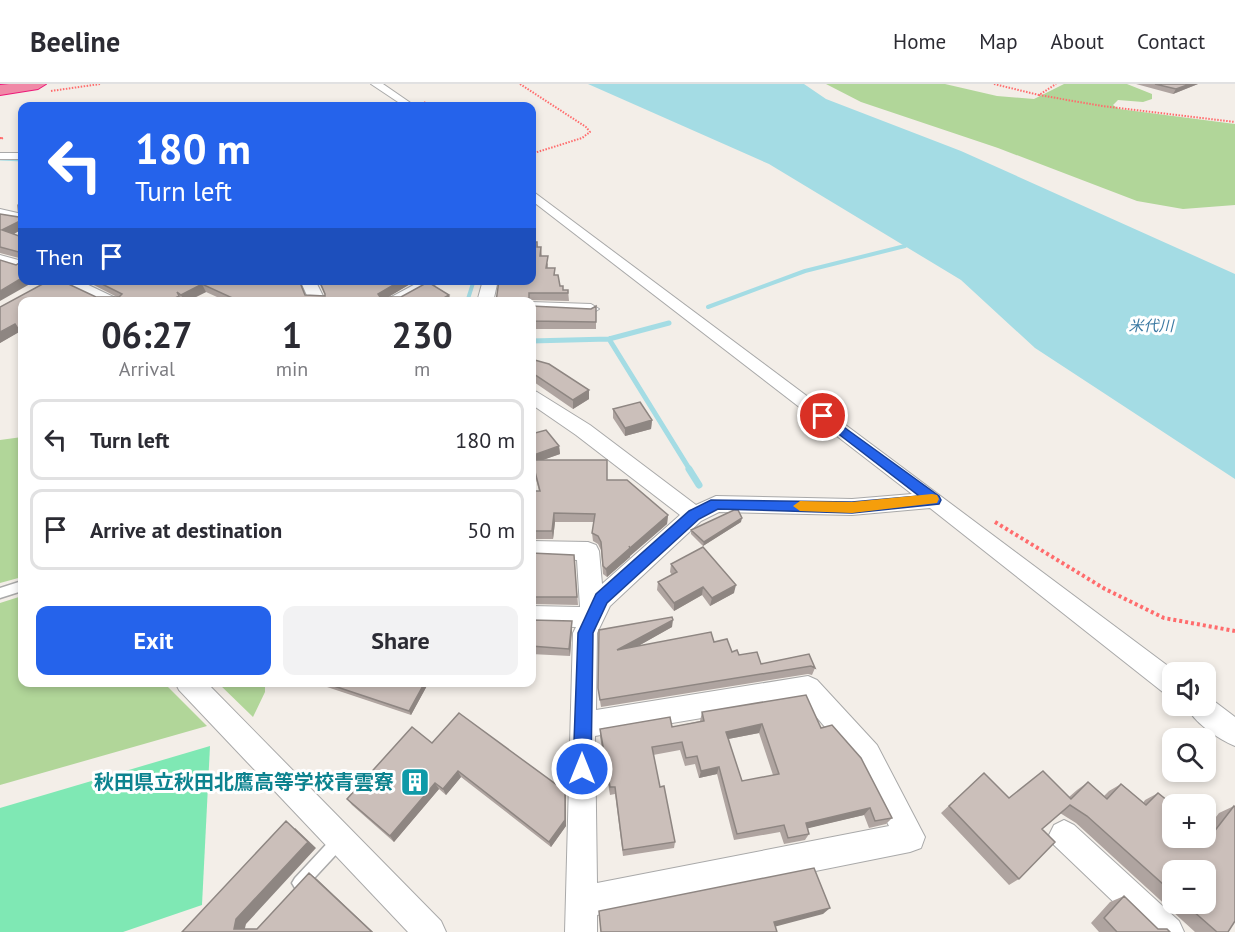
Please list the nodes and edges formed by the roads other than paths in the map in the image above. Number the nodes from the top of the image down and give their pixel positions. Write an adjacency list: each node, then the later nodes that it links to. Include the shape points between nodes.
1 (38, 84): 3 (highway)
2 (376, 84): 4 (street)
3 (0, 90)
4 (404, 102)
5 (0, 156): 6 (street)
6 (18, 156)
7 (536, 198): 19 (street)
8 (0, 213): 9 (street)
9 (18, 217)
10 (0, 259): 11 (street)
11 (18, 265)
12 (76, 285): 14 (street)
13 (425, 285): 15 (street)
14 (105, 297)
15 (400, 297)
16 (536, 307): 17 (street)
17 (591, 309)
18 (536, 399): 20 (street)
19 (934, 500): 20 (street, via 852,507 716,504); 26 (street)
20 (694, 515): 25 (street, via 601,599)
21 (536, 550): 25 (street, via 588,551)
22 (18, 587): 23 (lane)
23 (0, 593)
24 (536, 616): 25 (street)
25 (592, 617): 29 (street, via 585,633)
26 (1162, 676)
27 (193, 687): 32 (street)
28 (1213, 716): 30 (street)
29 (582, 725): 34 (street); 34 (street, via 808,688 867,755 910,837)
30 (1235, 733)
31 (1064, 835): 36 (street)
32 (341, 839): 33 (lane); 35 (street)
33 (286, 898)
34 (581, 917)
35 (430, 932)
36 (1168, 932)

